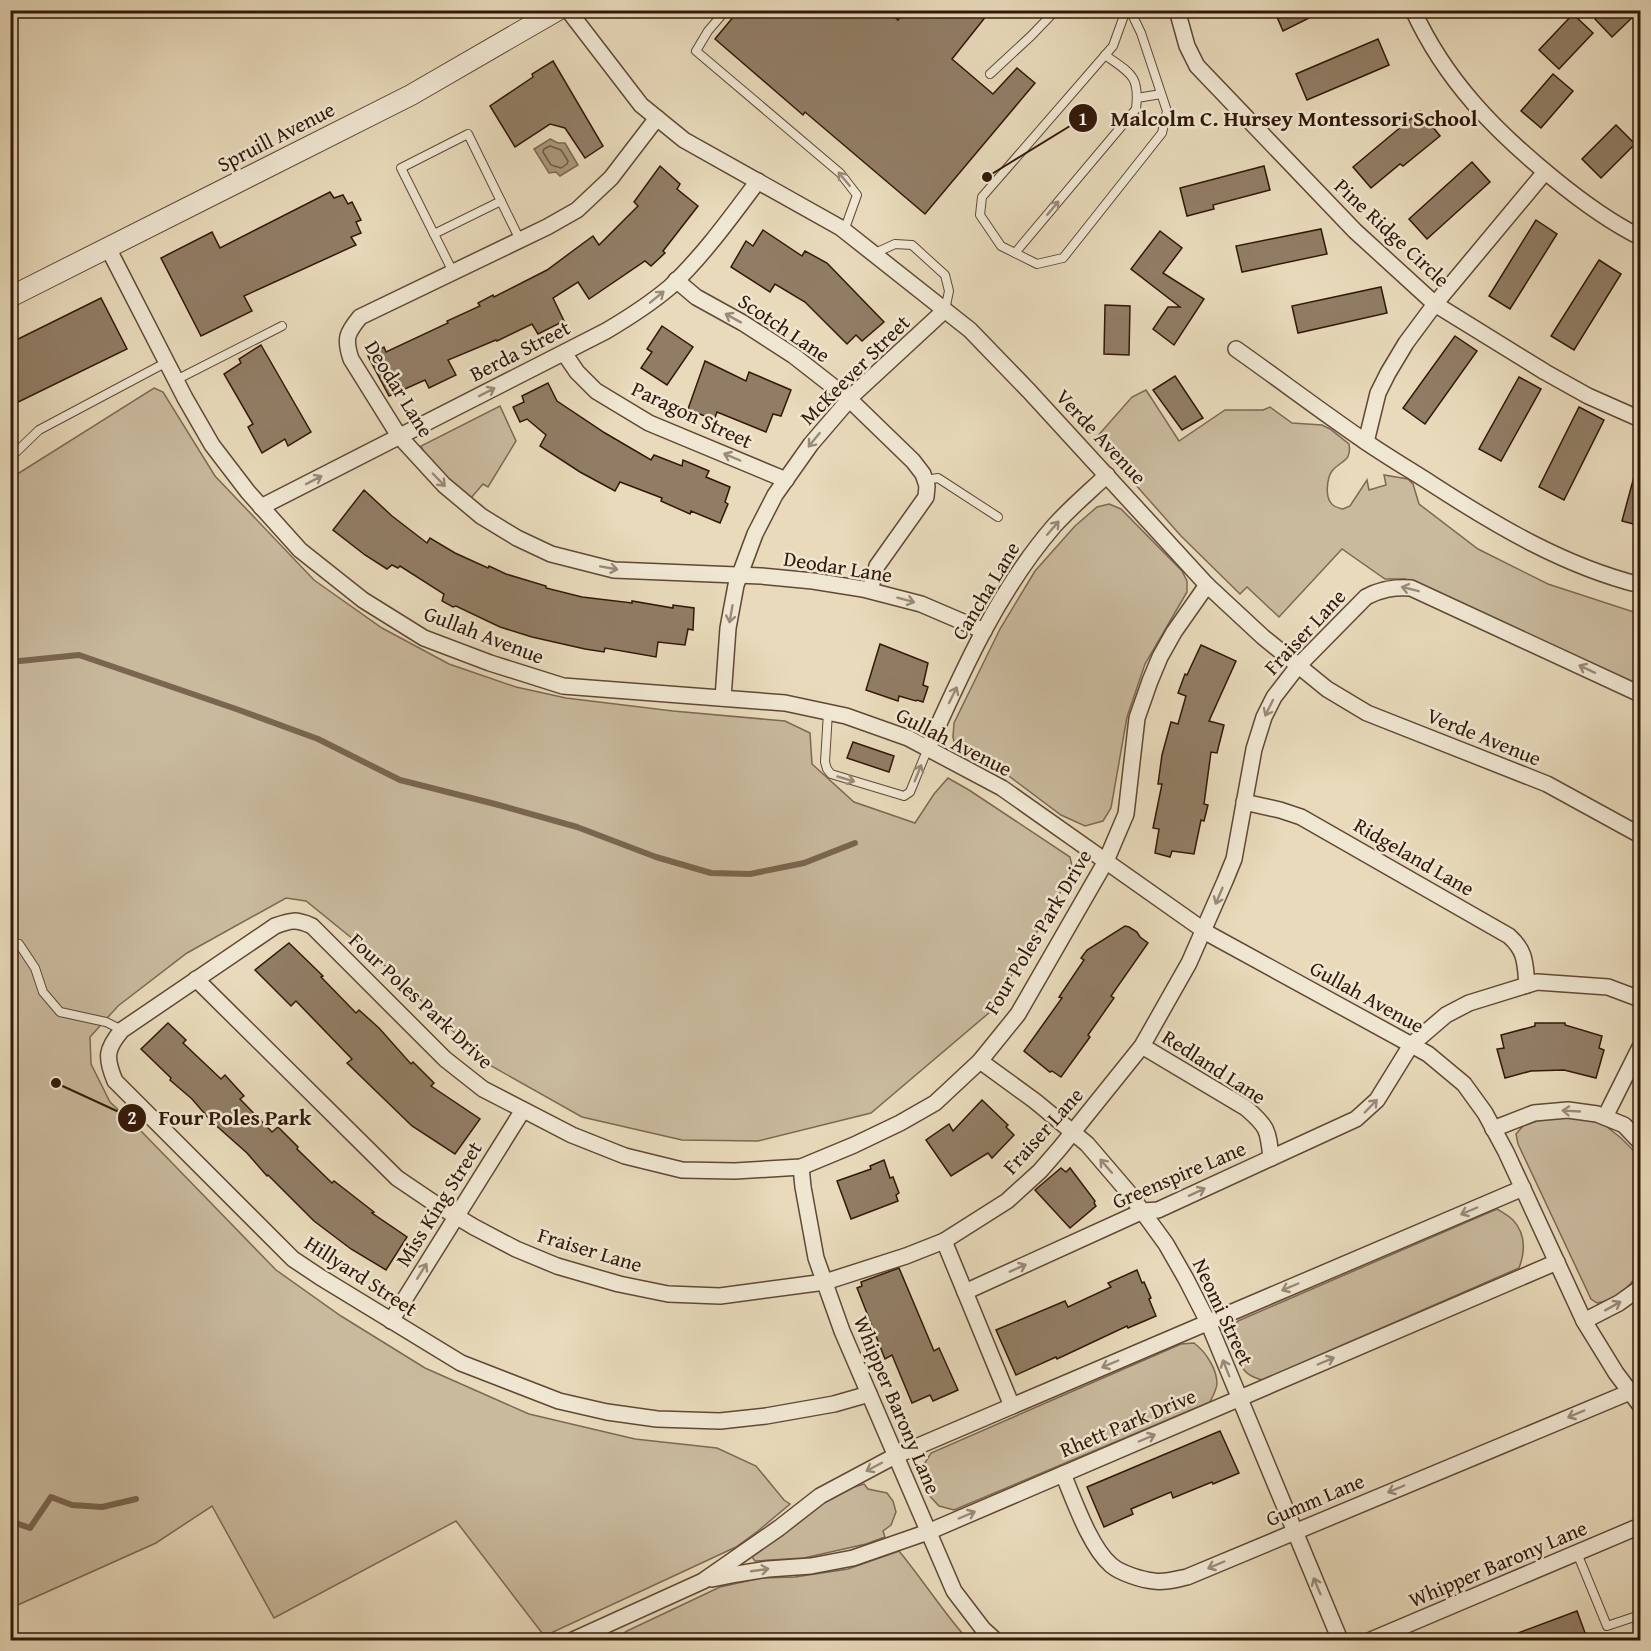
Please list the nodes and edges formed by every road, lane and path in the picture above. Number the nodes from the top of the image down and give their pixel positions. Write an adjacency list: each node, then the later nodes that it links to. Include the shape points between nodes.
1 (558, 10): 20 (street, Spruill Avenue, via 411,95)
2 (568, 10): 12 (street, Verde Avenue, via 641,105)
3 (726, 10): 16 (lane, one-way to 3, via 857,195 840,173 696,51)
4 (1056, 10): 9 (lane)
5 (1128, 10): 8 (lane, via 1113,46); 10 (lane, via 1141,33)
6 (1177, 10): 26 (street, Pine Ridge Circle, via 1197,66 1355,231)
7 (1413, 10): 13 (street, via 1440,60 1463,91 1497,130)
8 (1105, 55): 11 (lane, via 1132,75); 21 (lane, via 982,197 980,215 1001,246)
9 (990, 74)
10 (1161, 94): 11 (lane); 21 (lane, via 1167,111 1162,133 1063,258 1037,264)
11 (1137, 98): 21 (lane, one-way to 11, via 1136,109)
12 (657, 118): 14 (street, Verde Avenue, via 684,140); 19 (street, Deodar Lane, via 611,178 577,210)
13 (1545, 172): 18 (street, via 1621,228); 26 (street)
14 (758, 181): 16 (street, Verde Avenue); 24 (street, Berda Street)
15 (501, 201): 17 (lane); 17 (lane, via 468,134 401,168); 19 (lane)
16 (844, 231): 22 (street, Verde Avenue)
17 (434, 234): 23 (lane)
18 (1641, 237)
19 (520, 240): 23 (street, Deodar Lane)
20 (108, 248): 25 (street, Spruill Avenue); 31 (street, Gullah Avenue)
21 (1015, 253)
22 (873, 254): 27 (street, Verde Avenue); 27 (lane, via 895,244 912,245 945,274 949,291)
23 (453, 272): 35 (street, Deodar Lane, via 360,317 348,332 351,359)
24 (676, 280): 30 (street, Berda Street, one-way to 24, via 638,312); 33 (street, Scotch Lane, one-way to 24, via 794,356 696,297)
25 (10, 297)
26 (1435, 304): 34 (street, Pine Ridge Circle, via 1545,372); 36 (street, via 1388,373 1378,393)
27 (945, 310): 33 (street, McKeever Street); 38 (street, Verde Avenue, via 985,345)
28 (282, 326): 32 (lane)
29 (1236, 350): 36 (street)
30 (564, 353): 35 (street, Berda Street, one-way to 30); 39 (street, Paragon Street, one-way to 30, via 649,423 596,391)
31 (167, 362): 32 (street, Gullah Avenue); 37 (lane, via 39,430)
32 (176, 380): 41 (street, Gullah Avenue, via 213,445)
33 (849, 399): 39 (street, McKeever Street, one-way to 39); 40 (street, Scotch Lane, via 913,461)
34 (1641, 419)
35 (399, 436): 41 (street, Berda Street, one-way to 35); 43 (street, Deodar Lane, one-way to 43, via 444,485 481,516 552,554 614,570)
36 (1366, 442): 45 (street, via 1527,541 1576,564)
37 (10, 459)
38 (1107, 475): 44 (street, Verde Avenue); 47 (street, Cancha Lane, one-way to 38, via 1018,574 1055,524)
39 (786, 480): 43 (street, McKeever Street, via 755,534)
40 (925, 480): 42 (lane, via 938,478); 46 (street, via 926,497 877,566)
41 (261, 507): 50 (street, Gullah Avenue, via 300,550 363,600 424,638 563,686)
42 (998, 517)
43 (740, 575): 46 (street, Deodar Lane); 50 (street, McKeever Street, one-way to 50, via 728,628)
44 (1207, 585): 48 (street, Verde Avenue); 55 (street, Four Poles Park Drive, via 1160,657 1150,681 1137,718 1126,814)
45 (1641, 585)
46 (870, 590): 47 (street, Deodar Lane, one-way to 47, via 921,604)
47 (984, 631): 52 (street, Cancha Lane, one-way to 47)
48 (1298, 666): 49 (street, Fraiser Lane, one-way to 48, via 1411,588 1380,590 1366,597); 53 (street, Fraiser Lane, one-way to 53, via 1264,717); 54 (street, Verde Avenue, via 1367,713 1547,784)
49 (1641, 694)
50 (723, 698): 51 (street, Gullah Avenue, via 785,703)
51 (828, 712): 52 (street, Gullah Avenue); 52 (lane, one-way to 52, via 825,762 831,774 904,796 910,792)
52 (928, 748): 55 (street, Gullah Avenue, via 1002,788)
53 (1244, 802): 57 (street, Fraiser Lane, one-way to 57, via 1234,859); 60 (street, Ridgeland Lane, via 1301,817 1509,936 1525,957)
54 (1641, 835)
55 (1106, 861): 57 (street, Gullah Avenue); 66 (street, Four Poles Park Drive, via 1018,1014)
56 (300, 921): 59 (street, Hillyard Street, via 289,920 274,926); 67 (street, Four Poles Park Drive, via 312,926 445,1059 483,1089)
57 (1205, 930): 63 (street, Gullah Avenue); 64 (street, Fraiser Lane)
58 (19, 944): 62 (lane, via 35,968 43,992 60,1012 106,1022)
59 (196, 979): 62 (street, Hillyard Street); 76 (street, Fraiser Lane, via 397,1178)
60 (1527, 985): 61 (street, Greenspire Lane, via 1537,982 1608,987); 63 (street, Greenspire Lane, via 1469,1003 1446,1015)
61 (1641, 999)
62 (122, 1030): 82 (street, Hillyard Street, via 111,1044 108,1057 116,1081 293,1259)
63 (1411, 1045): 69 (street, Gullah Avenue, via 1464,1084); 72 (street, Greenspire Lane, one-way to 63, via 1356,1119 1377,1100)
64 (1142, 1046): 70 (street, Fraiser Lane); 72 (street, Redland Lane, via 1260,1121 1269,1134)
65 (1641, 1047): 68 (street)
66 (980, 1061): 70 (street, Neomi Street); 73 (street, Four Poles Park Drive, via 935,1103)
67 (523, 1110): 73 (street, Four Poles Park Drive, via 625,1156 682,1170); 76 (street, Miss King Street)
68 (1605, 1117): 69 (street, one-way to 69, via 1568,1110 1534,1113); 71 (street, via 1624,1125)
69 (1493, 1129): 74 (street, Gullah Avenue)
70 (1073, 1133): 75 (street, Neomi Street, one-way to 70, via 1087,1144); 77 (street, Fraiser Lane, via 1040,1171 1006,1201)
71 (1641, 1142)
72 (1271, 1158): 75 (street, Greenspire Lane, one-way to 72, via 1158,1210)
73 (801, 1167): 79 (street, Whipper Barony Lane, via 816,1258)
74 (1523, 1188): 78 (street, Gullah Avenue); 84 (street, Rhett Park Drive, one-way to 84)
75 (1143, 1211): 81 (street, Greenspire Lane, one-way to 75); 84 (street, Neomi Street, via 1166,1244)
76 (457, 1216): 79 (street, Fraiser Lane, via 516,1249 557,1266 668,1294 720,1296); 82 (street, Miss King Street, one-way to 76)
77 (944, 1240): 79 (street, Fraiser Lane); 81 (street)
78 (1557, 1262): 83 (street, Gullah Avenue); 87 (street, Rhett Park Drive, one-way to 78)
79 (825, 1282): 86 (street, Whipper Barony Lane)
80 (1641, 1288): 83 (street, one-way to 80)
81 (965, 1292): 89 (street)
82 (391, 1321): 86 (street, Hillyard Street, via 461,1363 559,1401 617,1413 720,1421 834,1404)
83 (1584, 1321): 85 (street, Gullah Avenue)
84 (1208, 1322): 87 (street, Neomi Street, one-way to 84); 89 (street, Rhett Park Drive, one-way to 89)
85 (1630, 1392): 88 (street, Gullah Avenue); 93 (street, Gumm Lane, one-way to 93)
86 (869, 1394): 90 (street, Whipper Barony Lane)
87 (1239, 1398): 91 (street, Rhett Park Drive, one-way to 87); 93 (street, Neomi Street)
88 (1641, 1405)
89 (1012, 1406): 90 (street, Rhett Park Drive)
90 (895, 1456): 94 (street, Whipper Barony Lane); 96 (street, Rhett Park Drive, one-way to 96, via 820,1496)
91 (1063, 1474): 93 (street, Gumm Lane, one-way to 91, via 1187,1577 1156,1582 1112,1567 1093,1542); 94 (street, Rhett Park Drive, one-way to 91)
92 (1641, 1526): 95 (street, Whipper Barony Lane)
93 (1294, 1531): 100 (street, Neomi Street, one-way to 93)
94 (928, 1532): 96 (street, Rhett Park Drive, one-way to 94, via 853,1558); 99 (street, Whipper Barony Lane, via 954,1591)
95 (1577, 1553): 97 (lane, via 1607,1626); 101 (street, Whipper Barony Lane)
96 (703, 1581): 98 (street, Rhett Park Drive)
97 (1641, 1616)
98 (573, 1641)
99 (995, 1641)
100 (1340, 1641)
101 (1371, 1641)

